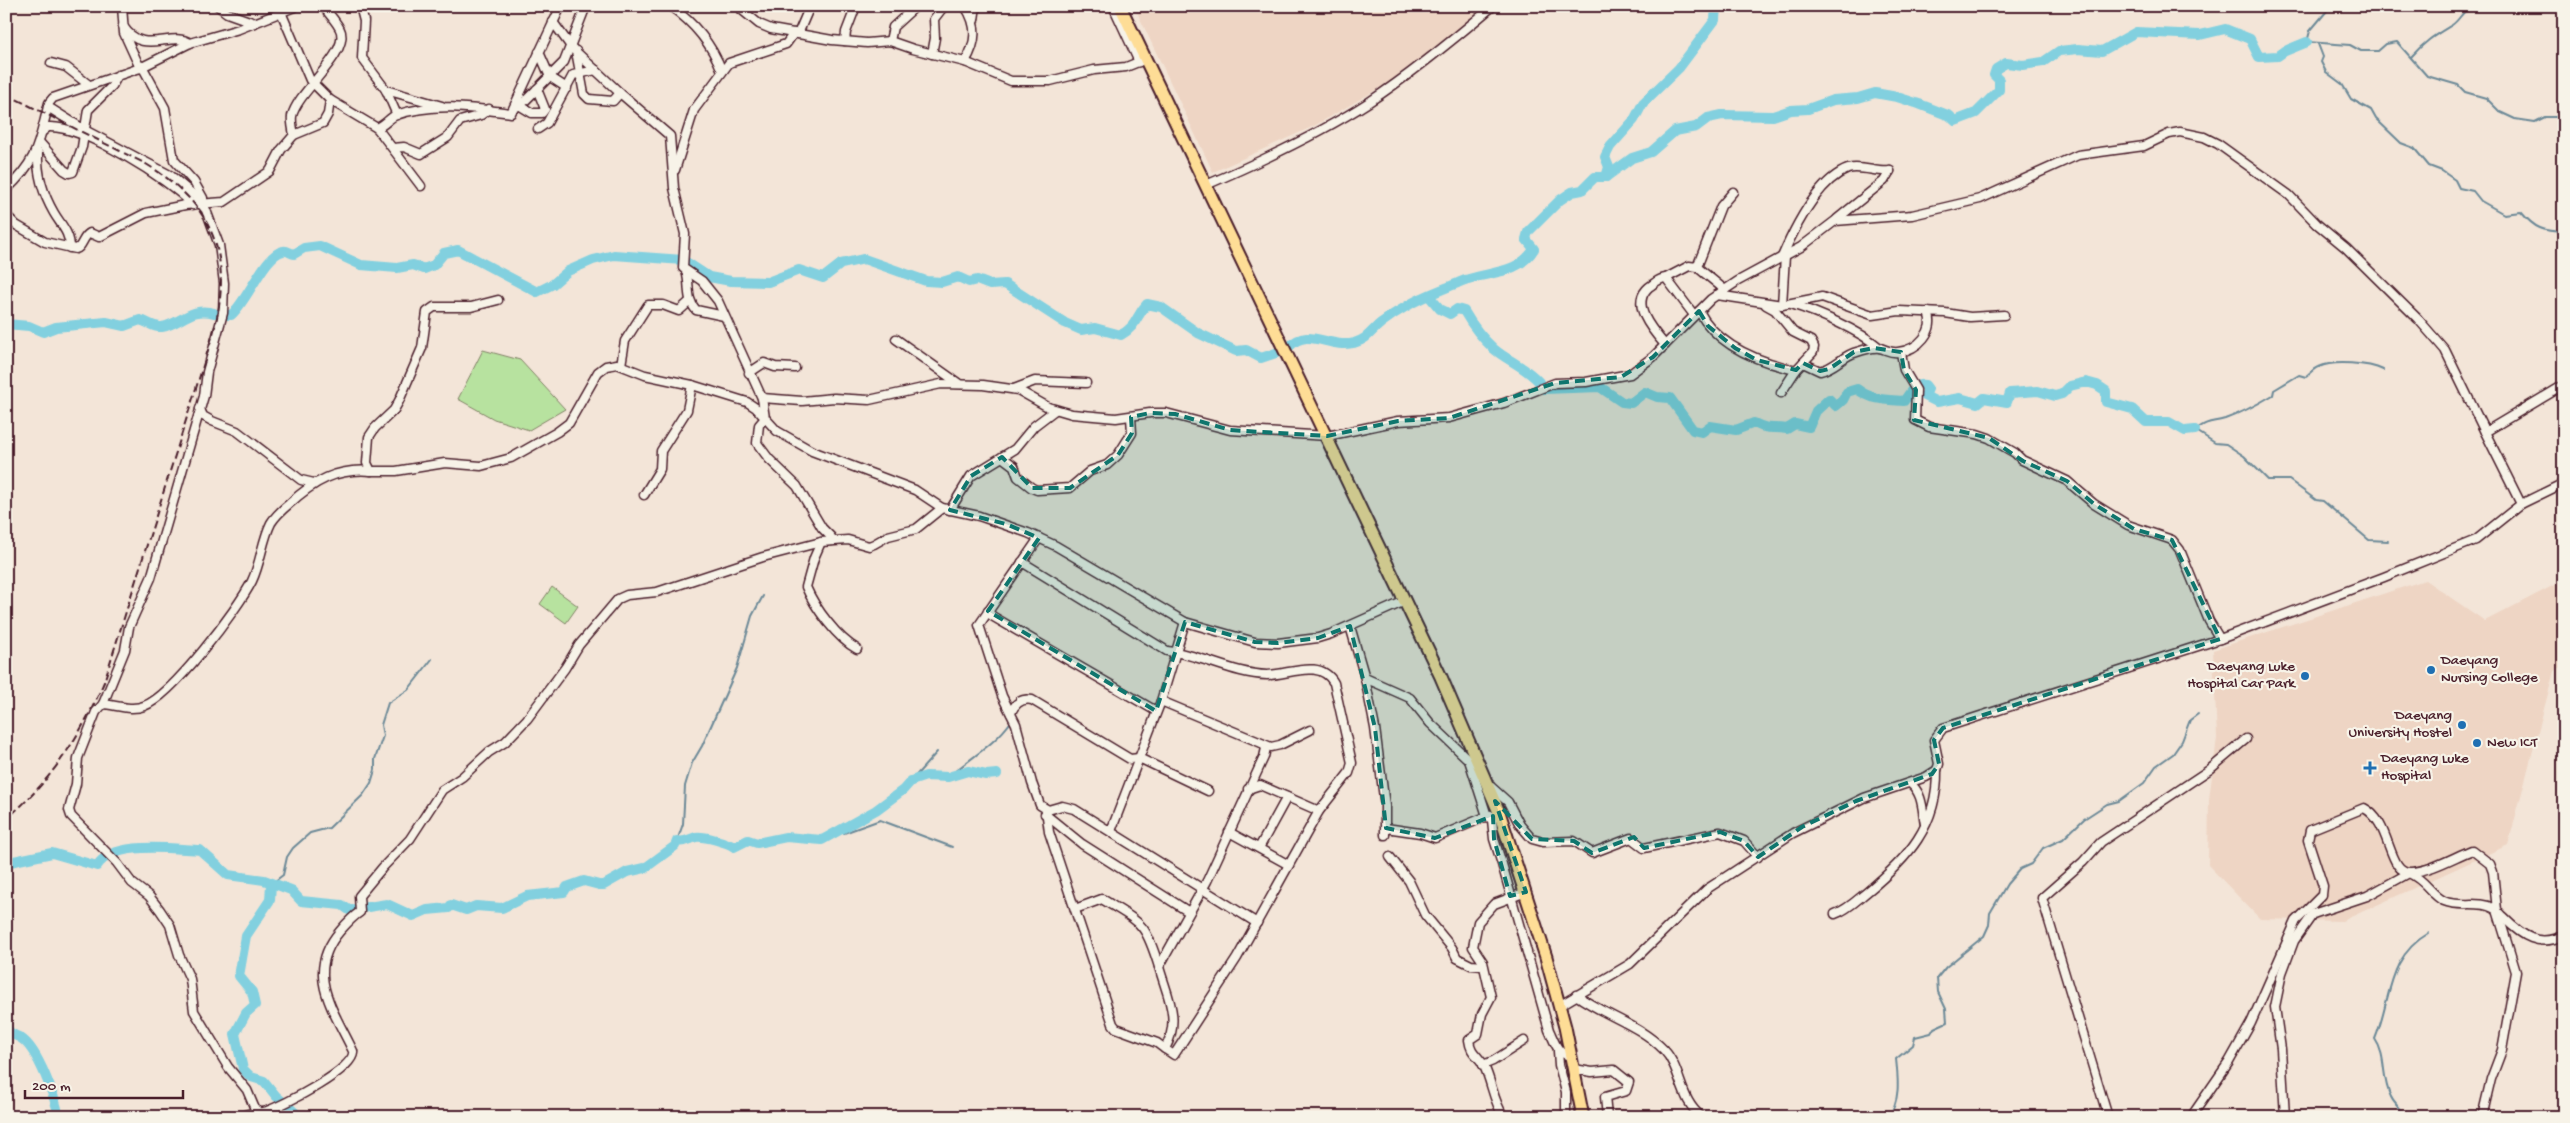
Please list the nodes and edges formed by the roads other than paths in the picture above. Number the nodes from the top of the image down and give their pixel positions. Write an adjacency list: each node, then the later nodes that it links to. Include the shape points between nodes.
1 (122, 6): 23 (street)
2 (218, 6): 22 (street, via 227,13)
3 (297, 6): 19 (street)
4 (323, 6): 41 (street, via 341,31 341,39)
5 (360, 6): 45 (street, via 364,21 362,58)
6 (561, 6): 21 (street)
7 (586, 6): 28 (street)
8 (670, 6): 37 (street, via 700,34)
9 (737, 6): 24 (street, via 759,24)
10 (810, 6): 24 (street)
11 (856, 6): 25 (street)
12 (916, 6): 26 (street, via 893,27)
13 (965, 6): 20 (street)
14 (976, 6): 20 (street)
15 (1113, 6): 32 (street)
16 (1120, 6): 32 (highway)
17 (1493, 6): 63 (street, via 1426,62 1368,103 1295,145)
18 (943, 7): 31 (street, via 934,19)
19 (281, 12): 22 (street); 41 (street, via 298,49 301,64)
20 (974, 20): 33 (street, via 975,41)
21 (552, 22): 28 (street); 30 (street)
22 (255, 23): 27 (street)
23 (123, 26): 27 (street, via 130,36 143,41 182,39); 35 (street)
24 (796, 33): 25 (street); 37 (street, via 786,44 733,60)
25 (845, 41): 26 (street)
26 (890, 41): 31 (street)
27 (190, 43): 35 (street)
28 (570, 44): 29 (street); 40 (street, via 564,62)
29 (576, 51): 36 (street); 38 (street)
30 (539, 52): 40 (street); 43 (street)
31 (932, 54): 33 (street)
32 (1143, 60): 33 (street, via 1126,67 1024,83 1000,78); 63 (highway)
33 (965, 62)
34 (52, 63): 42 (street, via 66,67)
35 (141, 67): 39 (street); 67 (street, via 166,108 174,160 194,182)
36 (596, 70): 38 (street); 47 (street)
37 (722, 71): 62 (street, via 694,110)
38 (579, 73): 44 (street, via 573,75); 47 (street, via 584,94 589,99 613,101)
39 (118, 75): 42 (street); 58 (street, via 112,86 88,110)
40 (550, 77): 44 (street); 46 (street)
41 (313, 83): 48 (street); 59 (street, via 292,116)
42 (89, 85): 50 (street, via 53,98)
43 (523, 87): 46 (street); 49 (street)
44 (567, 88): 53 (street)
45 (386, 90): 51 (street); 54 (street)
46 (536, 90): 49 (street); 53 (street)
47 (620, 93): 62 (street, via 670,136)
48 (330, 100): 55 (street); 59 (street, via 323,123)
49 (517, 106): 52 (street, via 510,113); 53 (street, via 532,113)
50 (48, 107): 57 (street); 58 (street)
51 (449, 107): 52 (street); 54 (street)
52 (489, 108): 61 (street, via 481,116 460,121 448,137 421,154 404,147)
53 (548, 112): 56 (street, via 546,123)
54 (397, 115): 55 (street)
55 (377, 128): 61 (street)
56 (538, 129)
57 (42, 132): 58 (street, via 53,126); 60 (street)
58 (82, 132): 60 (street, via 79,154 73,172 69,174); 67 (street, via 170,175); 68 (street, via 147,168 178,190)
59 (294, 135): 67 (street, via 267,174 224,202)
60 (39, 146): 65 (street, via 29,166); 71 (street, via 40,184 68,235)
61 (393, 148): 64 (street)
62 (674, 172): 74 (street, via 674,188 685,234 683,268)
63 (1206, 185): 108 (highway)
64 (420, 186)
65 (6, 190)
66 (1733, 192): 73 (street, via 1721,206)
67 (203, 204): 68 (street); 103 (street, via 219,245 224,283 223,313)
68 (192, 205): 71 (street, via 146,213 99,237 90,233 78,249)
69 (6, 215): 71 (street, via 16,225 46,242)
70 (1835, 221): 72 (street); 72 (street, via 1884,181 1890,171 1850,168 1831,179 1796,227); 107 (street, via 1912,215 1980,199 2078,155 2144,146 2175,132 2204,137 2289,195 2418,319 2454,365)
71 (70, 248)
72 (1783, 257): 76 (street); 82 (street)
73 (1697, 267): 75 (street, via 1689,266); 76 (street)
74 (686, 271): 79 (street); 86 (street, via 708,288)
75 (1666, 278): 84 (street); 88 (street, via 1656,281 1646,290 1642,309 1651,330)
76 (1725, 290): 77 (street)
77 (1717, 295): 80 (street); 84 (street)
78 (498, 300): 110 (street, via 471,307 434,307 427,312 422,348 399,401 369,437 367,463)
79 (689, 302): 86 (street, via 696,310); 92 (street, via 679,311 663,305 648,305 625,341)
80 (1763, 303): 82 (street); 91 (street, via 1775,310 1793,332 1811,341 1813,352)
81 (1791, 304): 82 (street); 83 (street, via 1822,297 1865,314); 89 (street, via 1850,328)
82 (1782, 305)
83 (1928, 312): 85 (street, via 1970,317); 90 (street, via 1930,330)
84 (1696, 313): 88 (street); 94 (street, via 1735,348 1757,360)
85 (2004, 315)
86 (724, 316): 95 (street)
87 (896, 339): 97 (street)
88 (1665, 345): 108 (street, via 1640,368 1621,377 1555,383 1504,403 1449,418 1398,421)
89 (1880, 348): 90 (street, via 1886,352); 91 (street, via 1854,352 1837,365 1820,370)
90 (1901, 352): 124 (street, via 1904,370 1916,390 1916,420 1924,425 1989,438 2022,460 2068,481 2094,504 2134,529 2172,540 2180,550 2209,621)
91 (1803, 363): 94 (street)
92 (621, 365): 98 (street, via 645,376); 110 (street, via 606,366 598,372 564,428 510,458 481,466 445,463 396,471)
93 (795, 368): 95 (street, via 764,363)
94 (1796, 370): 101 (street)
95 (749, 373): 102 (street)
96 (1086, 383): 100 (street, via 1035,381)
97 (959, 384): 100 (street); 102 (street, via 941,384 869,400)
98 (692, 385): 106 (street, via 747,402); 113 (street, via 687,410 661,451 660,469)
99 (2564, 385): 107 (street)
100 (1014, 389): 104 (street)
101 (1781, 393)
102 (762, 398): 106 (street)
103 (200, 409): 111 (street, via 208,418 237,431 301,480); 129 (street, via 178,479 164,539)
104 (1055, 410): 105 (street, via 1108,418); 109 (street, via 1034,426 1015,449)
105 (1131, 417): 108 (street, via 1166,413 1230,430); 109 (street, via 1132,433 1118,455 1107,465 1090,470 1070,488 1032,488)
106 (765, 418): 115 (street, via 777,431 812,451 915,490); 117 (street, via 759,425 757,444 797,486)
107 (2485, 432): 114 (street)
108 (1326, 436): 120 (highway)
109 (1002, 457): 115 (street, via 971,476)
110 (371, 471): 111 (street, via 343,471)
111 (314, 483): 129 (street, via 272,523 247,591 220,630 157,700 138,708)
112 (2564, 483): 114 (street)
113 (644, 495)
114 (2522, 504): 124 (street, via 2476,540)
115 (946, 509): 116 (street, via 1006,524); 117 (street, via 916,529 888,536 869,546 855,540)
116 (1039, 538): 119 (street); 122 (street)
117 (831, 541): 118 (street)
118 (822, 542): 125 (street, via 806,587 831,627); 185 (street, via 763,557 657,592 618,599 579,645 527,719 505,742 442,790 410,839 359,896 360,912 332,940 324,956 322,978 354,1051 351,1062 330,1078)
119 (1022, 562): 121 (street); 126 (street, via 1167,651)
120 (1405, 601): 123 (street); 141 (highway)
121 (988, 611): 130 (street); 131 (street, via 979,625 1002,696)
122 (1186, 622): 123 (street, via 1256,642 1278,643 1318,638); 126 (street)
123 (1350, 626): 127 (street)
124 (2220, 639): 139 (street, via 1943,728 1934,740 1939,759)
125 (856, 649)
126 (1177, 650): 128 (street); 149 (street, via 1251,673 1275,675 1316,669 1330,677 1352,763 1349,773)
127 (1365, 678): 138 (street, via 1413,700 1430,723); 151 (street, via 1375,728 1386,832 1420,833 1435,838)
128 (1161, 701): 130 (street); 134 (street)
129 (103, 704): 185 (street, via 96,712 78,758 69,810 71,816 118,863 132,883 149,896 166,919 190,980 194,1011 228,1067 247,1090 255,1109)
130 (1156, 711): 137 (street)
131 (1011, 712): 137 (street, via 1020,701 1032,700 1116,752 1130,759); 148 (street, via 1032,783)
132 (1310, 730): 135 (street)
133 (2246, 739): 192 (street, via 2209,770 2100,842 2083,862 2042,898)
134 (1263, 744): 135 (street); 136 (street, via 1266,748)
135 (1278, 746): 136 (street)
136 (1264, 757): 140 (street)
137 (1139, 758): 146 (street); 153 (street)
138 (1469, 760): 141 (street); 151 (street)
139 (1937, 770): 143 (street); 152 (street, via 1937,787)
140 (1257, 771): 144 (street); 145 (street)
141 (1481, 772): 142 (highway)
142 (1486, 783): 150 (highway); 157 (street, via 1508,802 1524,831 1538,841 1574,840 1592,853 1631,838 1644,848 1720,832 1744,841)
143 (1910, 783): 152 (street, via 1921,799); 157 (street, via 1856,801 1802,827)
144 (1260, 785): 145 (street); 147 (street)
145 (1248, 789): 154 (street)
146 (1208, 791)
147 (1287, 797): 149 (street); 155 (street)
148 (1045, 811): 153 (street, via 1068,806); 166 (street); 168 (street, via 1082,844)
149 (1318, 811): 158 (street)
150 (1499, 812): 151 (street); 162 (highway)
151 (1487, 816): 163 (street, via 1492,820 1494,840)
152 (1925, 825): 169 (street, via 1913,849 1880,883)
153 (1111, 831): 161 (street)
154 (1229, 832): 155 (street); 161 (street)
155 (1259, 848): 158 (street)
156 (1390, 856): 173 (street, via 1408,881 1425,915 1457,958 1471,965)
157 (1758, 857): 176 (street, via 1702,893 1630,964)
158 (1289, 865): 171 (street)
159 (2409, 873): 160 (street, via 2397,866 2381,823 2364,808 2310,830 2308,840); 165 (street, via 2367,896); 167 (street, via 2424,881 2446,902 2485,905); 167 (street, via 2472,850 2490,864)
160 (2323, 886): 164 (street); 165 (street)
161 (1203, 890): 168 (street); 171 (street)
162 (1526, 892): 163 (street); 177 (highway)
163 (1510, 896): 173 (street, via 1494,904 1477,926 1473,947); 181 (street)
164 (2318, 901): 170 (street); 175 (street, via 2296,921)
165 (2331, 908): 170 (street)
166 (1074, 909): 174 (street, via 1102,899 1141,923 1150,937); 180 (street, via 1114,1026)
167 (2497, 910): 172 (street, via 2518,931 2533,940 2548,942); 195 (street, via 2516,972 2502,1050)
168 (1190, 912): 174 (street)
169 (1835, 914)
170 (2313, 914): 178 (street, via 2287,956)
171 (1257, 924): 180 (street, via 1174,1055)
172 (2564, 935)
173 (1483, 966): 183 (street, via 1490,999 1482,1014 1478,1034 1468,1040 1473,1054)
174 (1159, 967): 180 (street, via 1173,1014 1174,1034)
175 (2271, 981): 178 (street); 193 (street, via 2235,1052)
176 (1576, 995): 177 (street); 191 (street, via 1632,1024 1663,1049 1672,1061 1688,1102)
177 (1559, 1006): 182 (highway)
178 (2275, 1007): 194 (street)
179 (1524, 1041): 183 (street)
180 (1165, 1049)
181 (1558, 1051): 182 (street); 188 (street, via 1566,1092)
182 (1570, 1055): 184 (highway)
183 (1483, 1065): 187 (street)
184 (1574, 1069): 189 (highway); 190 (street, via 1592,1072 1614,1070 1626,1079 1626,1090 1605,1096)
185 (263, 1115): 186 (street)
186 (241, 1117)
187 (1504, 1117)
188 (1566, 1117)
189 (1583, 1117)
190 (1607, 1117)
191 (1702, 1117)
192 (2108, 1117)
193 (2191, 1117)
194 (2285, 1117)
195 (2482, 1117)

